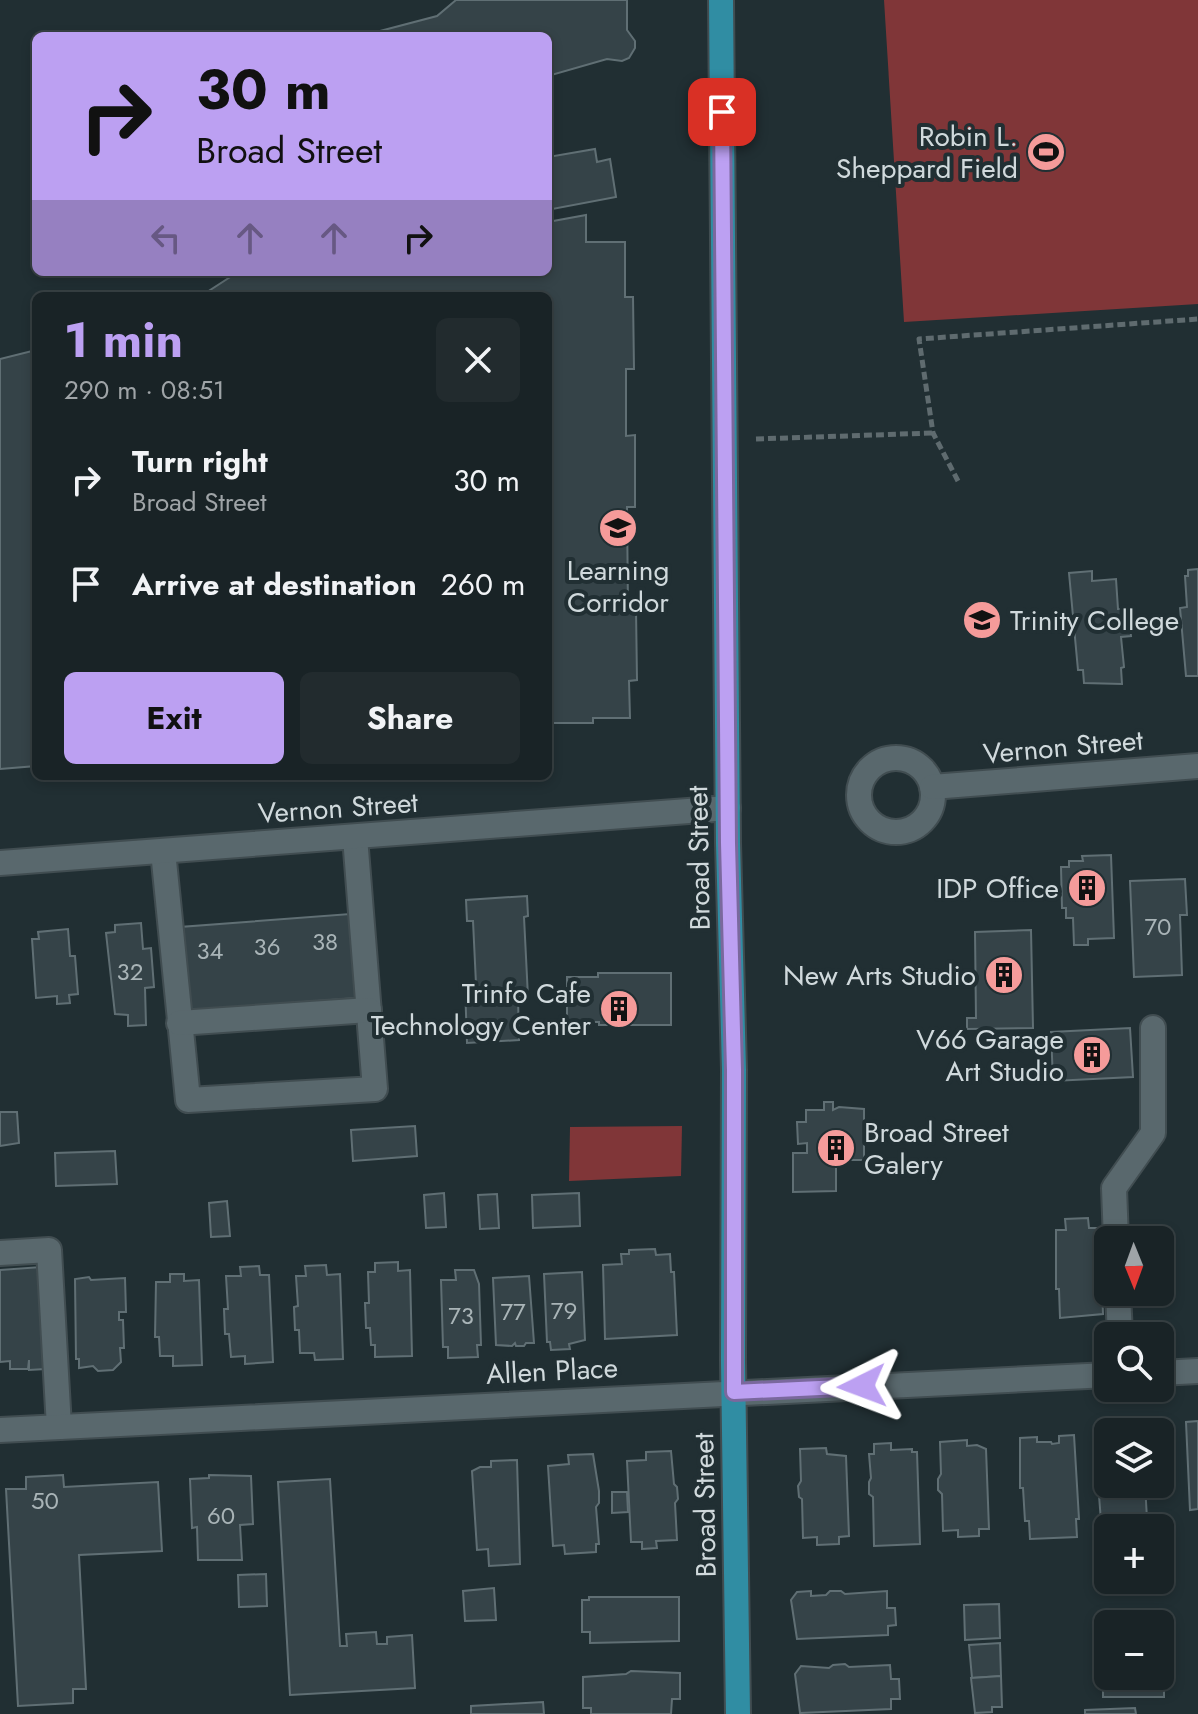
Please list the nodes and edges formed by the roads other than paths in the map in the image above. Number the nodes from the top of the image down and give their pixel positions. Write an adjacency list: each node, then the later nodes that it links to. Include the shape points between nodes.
1 (721, 0): 4 (main road, Broad Street)
2 (1198, 766): 3 (street, Vernon Street)
3 (932, 787)
4 (728, 808): 5 (street, Vernon Street); 16 (main road, Broad Street)
5 (355, 837): 6 (street, Vernon Street); 8 (street)
6 (163, 851): 7 (street, Vernon Street); 9 (street)
7 (0, 863)
8 (369, 1010): 9 (street); 9 (street, via 375,1089 188,1100)
9 (179, 1023)
10 (1153, 1028): 11 (street, via 1153,1133 1114,1188)
11 (1115, 1226)
12 (0, 1253): 17 (street, via 49,1250)
13 (1198, 1371): 14 (street)
14 (1174, 1372)
15 (1094, 1376): 16 (street, Allen Place)
16 (734, 1392): 17 (street, Allen Place); 19 (main road, Broad Street)
17 (59, 1427): 18 (street, Allen Place)
18 (0, 1430)
19 (738, 1714)

